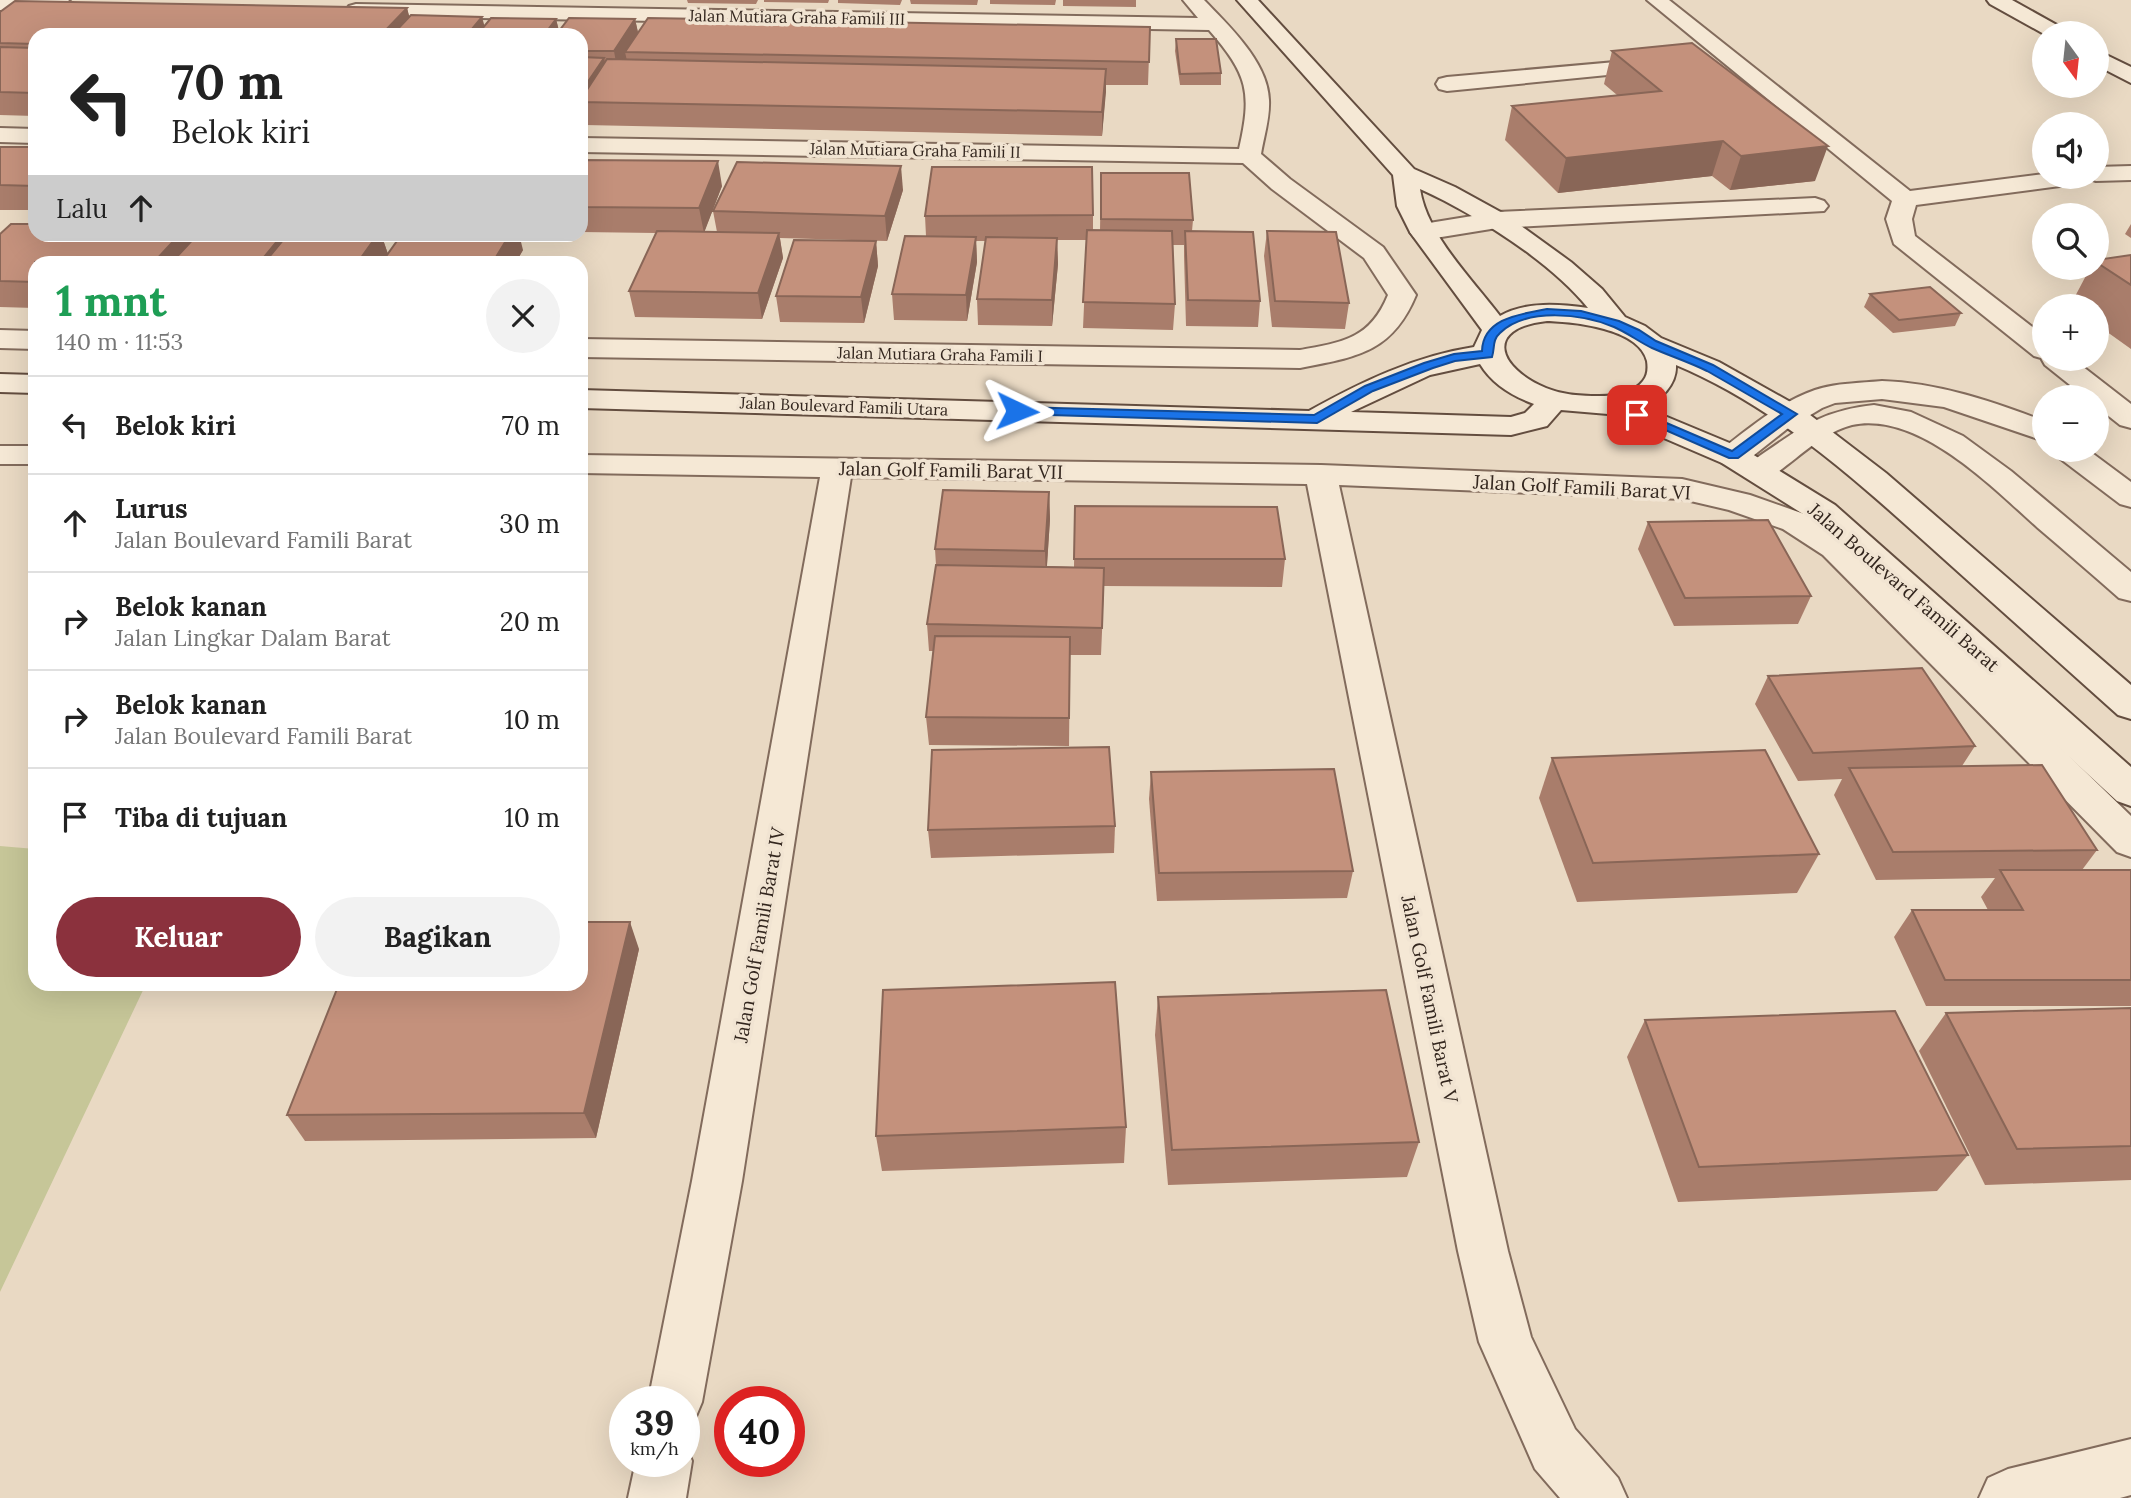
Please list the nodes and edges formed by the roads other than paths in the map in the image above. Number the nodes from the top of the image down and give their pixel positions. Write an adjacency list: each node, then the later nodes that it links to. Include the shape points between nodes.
1 (1193, 0): 9 (street)
2 (1247, 0): 21 (street)
3 (1657, 0): 10 (street)
4 (1997, 0): 8 (street)
5 (0, 4): 6 (street)
6 (84, 5)
7 (336, 9): 9 (street, Jalan Mutiara Graha Famili III)
8 (2035, 21)
9 (1216, 24): 19 (street, via 1251,75 1258,95)
10 (1732, 58): 11 (street); 24 (street)
11 (1705, 60)
12 (1678, 63): 15 (street)
13 (2109, 64): 14 (street)
14 (2131, 76)
15 (1447, 84)
16 (0, 135): 17 (street)
17 (28, 136)
18 (588, 145): 19 (street, Jalan Mutiara Graha Famili II)
19 (1249, 156): 34 (street, Jalan Mutiara Graha Famili I, via 1374,253 1402,295 1384,330 1359,347 1300,359)
20 (2131, 173): 22 (street)
21 (1405, 174): 26 (street); 27 (street, via 1410,206)
22 (2109, 174)
23 (2032, 183): 24 (street)
24 (1905, 199): 31 (street, via 1899,219 1903,239)
25 (1815, 206): 26 (street)
26 (1497, 219): 27 (street); 28 (street, via 1562,268)
27 (1423, 232): 32 (street)
28 (1615, 323): 32 (street, via 1581,314 1547,313 1517,318); 33 (street)
29 (0, 340): 30 (street)
30 (28, 340)
31 (2032, 341)
32 (1492, 342): 39 (street, via 1495,368 1509,381); 41 (street, via 1369,388)
33 (1652, 344): 40 (street, via 1661,356 1664,372 1657,387 1640,398); 43 (street, via 1709,368)
34 (588, 348)
35 (2069, 371): 42 (street)
36 (0, 383): 37 (street)
37 (28, 384)
38 (588, 399): 41 (street, Jalan Boulevard Famili Utara)
39 (1554, 400): 40 (street); 41 (street, Jalan Boulevard Famili Utara, via 1536,420 1511,426)
40 (1613, 405): 50 (street, Jalan Boulevard Famili Barat)
41 (1317, 419)
42 (2131, 422): 44 (street)
43 (1803, 424): 45 (street, via 1824,396 1870,390 1920,391 1963,401); 47 (street, via 1874,414 1892,416); 50 (street); 54 (street); 58 (street, via 1875,480)
44 (2109, 426)
45 (2032, 428)
46 (2032, 436): 47 (street)
47 (1967, 451): 57 (street)
48 (0, 455): 49 (street)
49 (28, 455)
50 (1733, 456): 54 (street, Jalan Boulevard Famili Barat)
51 (2085, 462): 56 (street)
52 (588, 464): 53 (street, Jalan Golf Famili Barat VII)
53 (837, 468): 55 (street, Jalan Golf Famili Barat VII); 61 (street, Jalan Golf Famili Barat IV)
54 (1760, 471): 59 (street, Jalan Boulevard Famili Barat, via 1823,512)
55 (1321, 475): 60 (street, Jalan Golf Famili Barat VI, via 1682,489 1795,522 1835,548); 65 (street, Jalan Golf Famili Barat V, via 1483,1251 1506,1342 1555,1449)
56 (2131, 497)
57 (2131, 590)
58 (2131, 706)
59 (2131, 791)
60 (2131, 841)
61 (678, 1386)
62 (2131, 1467): 66 (street)
63 (661, 1477): 64 (street)
64 (657, 1498)
65 (1598, 1498)
66 (2008, 1498)

